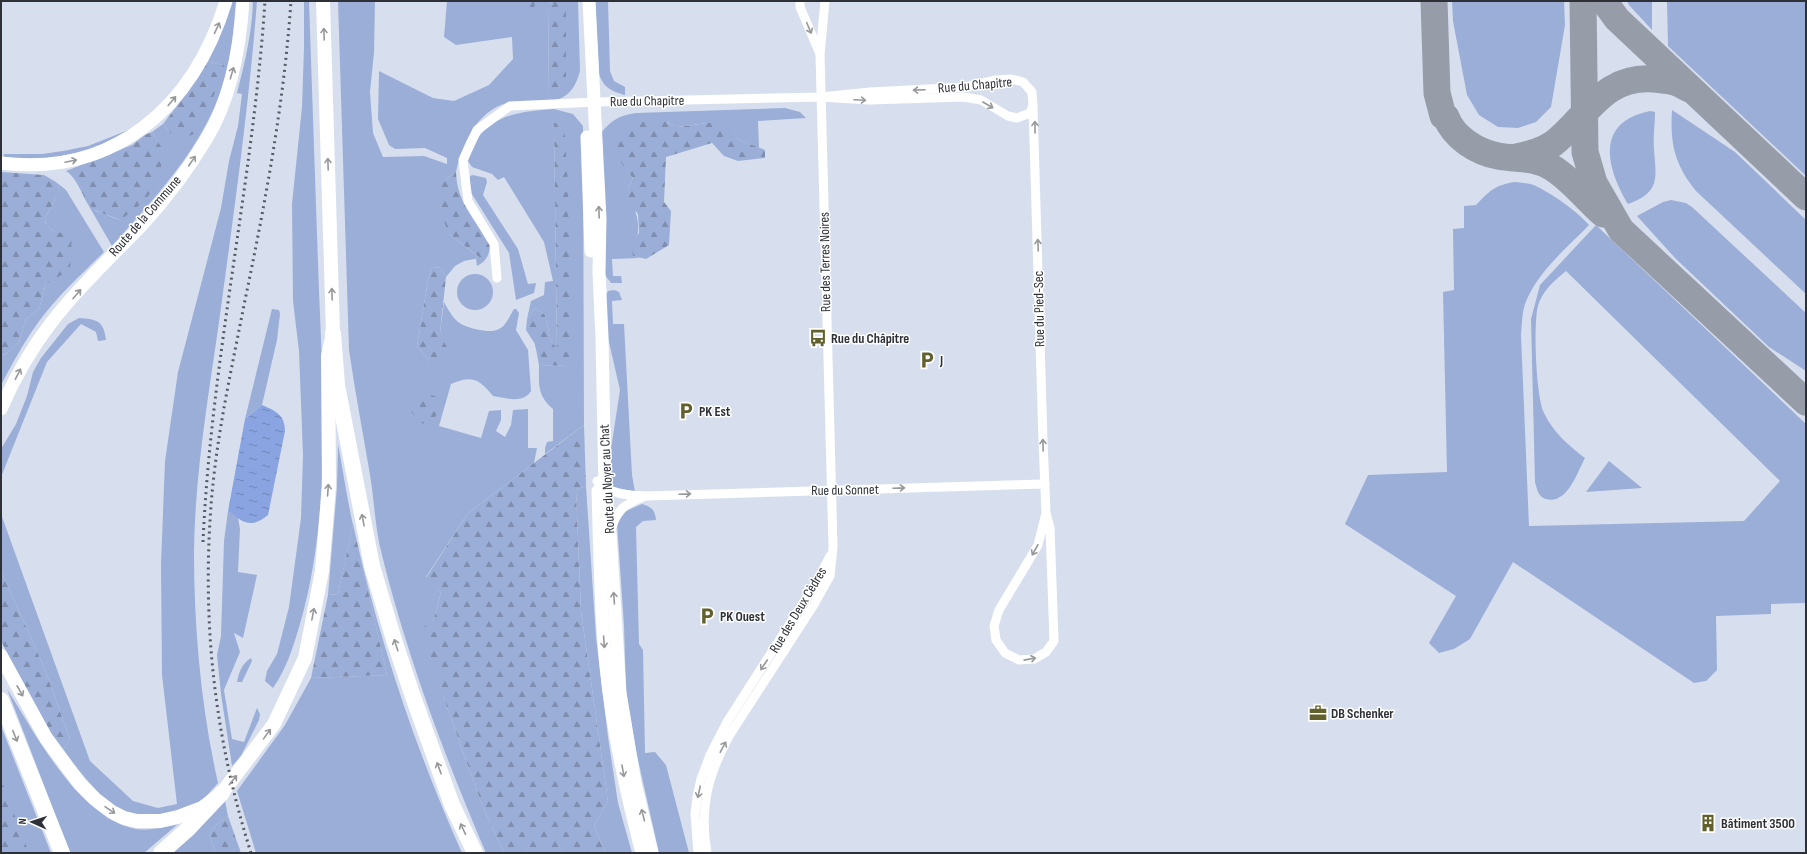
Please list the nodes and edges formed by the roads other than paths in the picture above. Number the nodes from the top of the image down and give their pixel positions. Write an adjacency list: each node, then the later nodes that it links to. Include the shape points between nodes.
1 (226, 1): 12 (street, one-way to 1, via 54,164 82,159 115,146 143,128 165,110 202,59 216,31)
2 (243, 1): 15 (street, Route de la Commune, one-way to 2, via 23,365 51,323 113,253 142,225 208,137 234,70)
3 (323, 1): 14 (main road, one-way to 3)
4 (582, 1): 10 (street, Route du Noyer au Chat)
5 (589, 1): 10 (street, Route du Noyer au Chat)
6 (800, 1): 8 (street, one-way to 8, via 800,7)
7 (824, 2): 8 (street)
8 (820, 54): 9 (street, Rue des Terres Noires)
9 (821, 98): 10 (street, Rue du Chapitre); 11 (street, Rue du Chapitre, one-way to 11, via 869,100 964,97 981,100 1016,118 1030,113); 11 (street, Rue du Chapitre, one-way to 9, via 1032,92 1023,82 1011,79 966,88 870,92); 18 (street, Rue des Terres Noires)
10 (589, 102): 13 (street, Rue du Chapitre, via 510,106 478,130 463,160 468,201 494,244); 17 (street, Route du Noyer au Chat, via 600,218)
11 (1033, 105): 16 (street, Rue du Pied-Sec, one-way to 11)
12 (1, 163)
13 (497, 278)
14 (333, 333): 25 (main road, one-way to 14, via 274,724 305,658 322,571 329,486 328,356); 28 (highway, one-way to 14, via 452,805 415,702 372,566 337,385)
15 (1, 409)
16 (1044, 484): 18 (street, Rue du Sonnet, one-way to 16); 20 (street, Rue du Pied-Sec)
17 (601, 485): 19 (street, Rue du Sonnet, via 621,495); 21 (street, Route du Noyer au Chat); 29 (street, Route du Noyer au Chat, one-way to 29, via 599,573 606,667 627,795)
18 (832, 490): 19 (street, Rue du Sonnet, one-way to 18); 22 (street, Rue des Terres Noires)
19 (646, 496): 21 (street, Rue du Sonnet, via 627,503 618,511)
20 (1046, 513): 20 (street, one-way to 20, via 1038,545 998,610 994,626 996,640 1005,653 1019,660 1034,659 1046,652 1054,641 1050,528)
21 (610, 534): 30 (street, Route du Noyer au Chat, one-way to 21, via 635,783 620,693)
22 (833, 547): 31 (street, Rue des Deux Cèdres, one-way to 31, via 816,583 727,722 710,755 697,797 695,814); 32 (street, Rue des Deux Cèdres, one-way to 22, via 704,805 712,771 729,736 830,576)
23 (1, 656): 25 (main road, one-way to 25, via 46,738 80,784 112,812 137,821 160,821 202,808)
24 (1, 700): 26 (highway, one-way to 26)
25 (222, 793): 27 (highway)
26 (62, 853)
27 (161, 853)
28 (474, 853)
29 (642, 853)
30 (652, 853)
31 (698, 853)
32 (707, 853)

